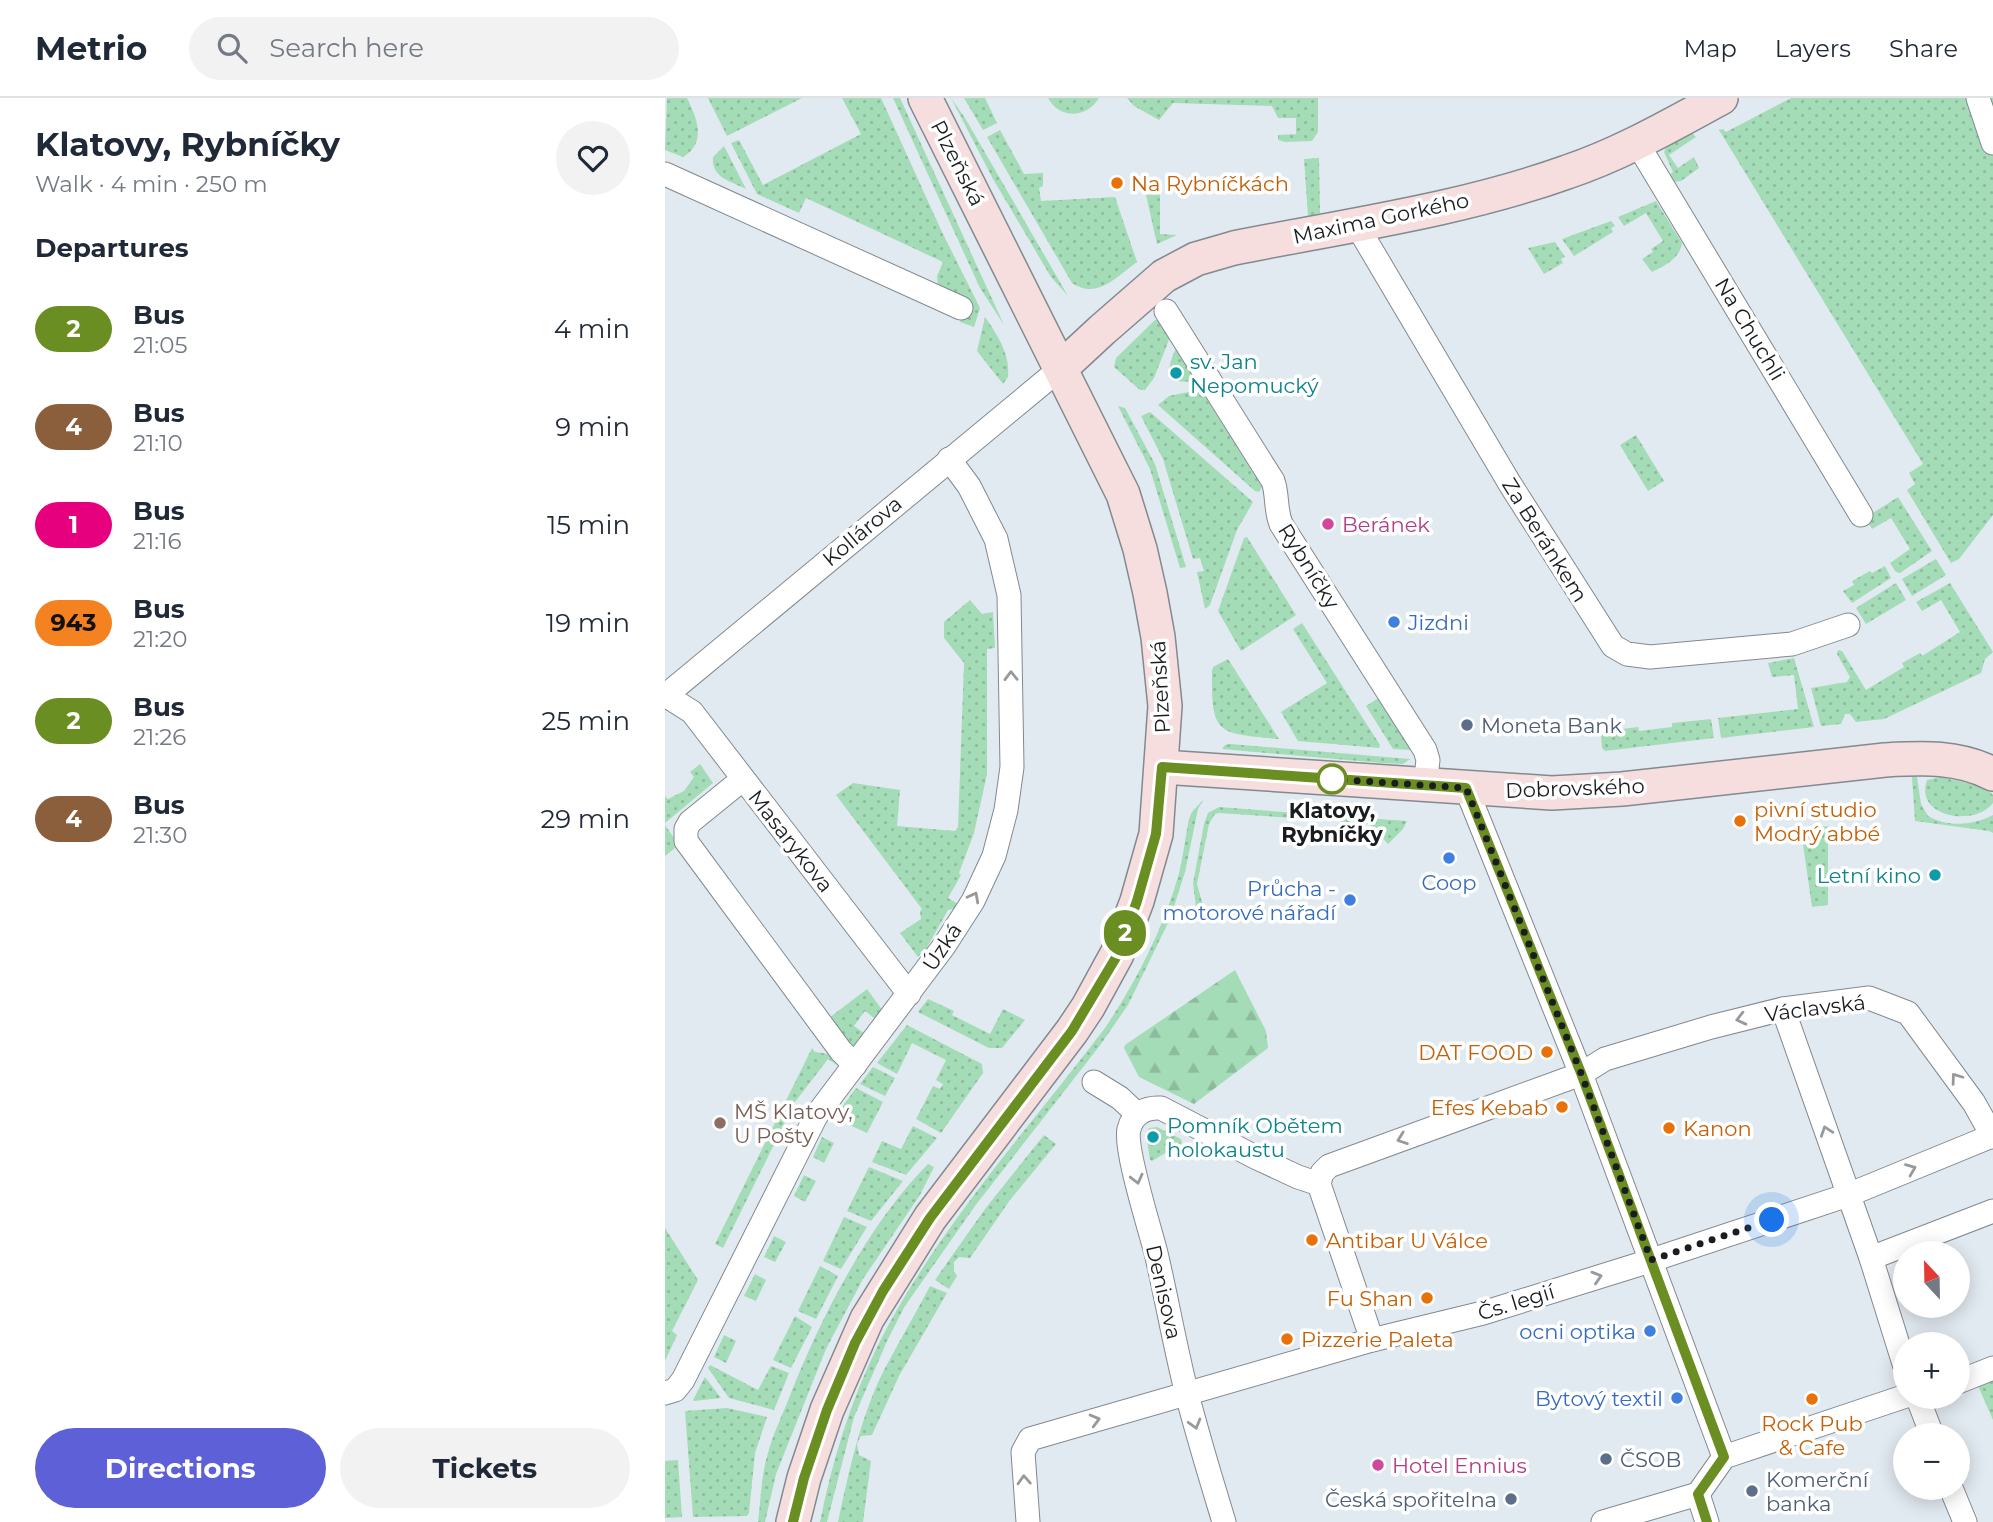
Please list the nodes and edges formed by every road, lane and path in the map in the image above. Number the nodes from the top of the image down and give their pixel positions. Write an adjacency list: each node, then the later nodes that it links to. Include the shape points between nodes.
1 (925, 98): 10 (main road, Plzeňská)
2 (1721, 98): 4 (main road, Maxima Gorkého)
3 (1978, 98): 5 (street)
4 (1637, 143): 7 (main road, Maxima Gorkého, via 1532,184); 12 (street, Na Chuchli)
5 (1993, 143)
6 (665, 174): 8 (street)
7 (1356, 224): 10 (main road, Maxima Gorkého, via 1234,248 1184,264 1164,276); 13 (street, Za Beránkem, via 1510,484 1613,646 1627,654 1650,657 1706,652 1792,644)
8 (961, 308)
9 (1166, 311): 18 (street, Rybníčky, via 1273,481 1281,524 1425,750)
10 (1061, 368): 11 (street, Kollárova); 15 (main road, Plzeňská, via 1123,494 1140,549 1158,637 1165,706)
11 (949, 459): 14 (street, Kollárova); 20 (street, Úzká, one-way to 11, via 944,946 994,856 1011,767 1010,611 1003,564 983,510)
12 (1861, 516)
13 (1848, 625)
14 (665, 696): 17 (street, Masarykova, via 692,712)
15 (1162, 767): 18 (main road, Dobrovského); 42 (main road, Plzeňská, via 1156,834 1118,954 1072,1031 930,1218 883,1291 827,1410)
16 (1990, 768): 19 (main road, Dobrovského, via 1928,758 1622,789 1552,793)
17 (744, 779): 20 (street, Masarykova); 22 (street, via 690,822 686,841)
18 (1425, 786): 19 (main road, Dobrovského)
19 (1466, 788): 23 (street)
20 (909, 995): 22 (street, Úzká)
21 (1783, 1009): 23 (street, Václavská, one-way to 23, via 1605,1059); 26 (street, Václavská, one-way to 21, via 1974,1103 1908,1013 1869,998); 28 (street, one-way to 21)
22 (855, 1065): 36 (street, Úzká, via 816,1116 688,1370)
23 (1581, 1073): 27 (street, Václavská, one-way to 27, via 1329,1166); 31 (street)
24 (1094, 1082): 25 (street)
25 (1137, 1114): 27 (street, via 1152,1107 1170,1111 1255,1157); 37 (street, Denisova, one-way to 37, via 1128,1138)
26 (1993, 1137): 28 (street, Čs. legií, one-way to 26)
27 (1319, 1184): 33 (street)
28 (1848, 1195): 30 (street); 31 (street, Čs. legií)
29 (1993, 1211): 30 (street)
30 (1871, 1258): 32 (street)
31 (1651, 1260): 33 (street, Čs. legií, one-way to 31, via 1483,1313); 39 (street)
32 (1894, 1332)
33 (1372, 1340): 37 (street, Čs. legií)
34 (1993, 1368): 35 (street)
35 (1970, 1377)
36 (670, 1391)
37 (1186, 1393): 43 (street, Čs. legií, one-way to 37, via 1023,1452 1030,1439); 44 (street, Denisova, one-way to 44)
38 (1893, 1400): 39 (street)
39 (1724, 1457): 40 (street)
40 (1698, 1494): 45 (street); 46 (street)
41 (1956, 1500): 47 (street)
42 (793, 1522)
43 (1028, 1522)
44 (1224, 1522)
45 (1603, 1522)
46 (1707, 1522)
47 (1965, 1522)

